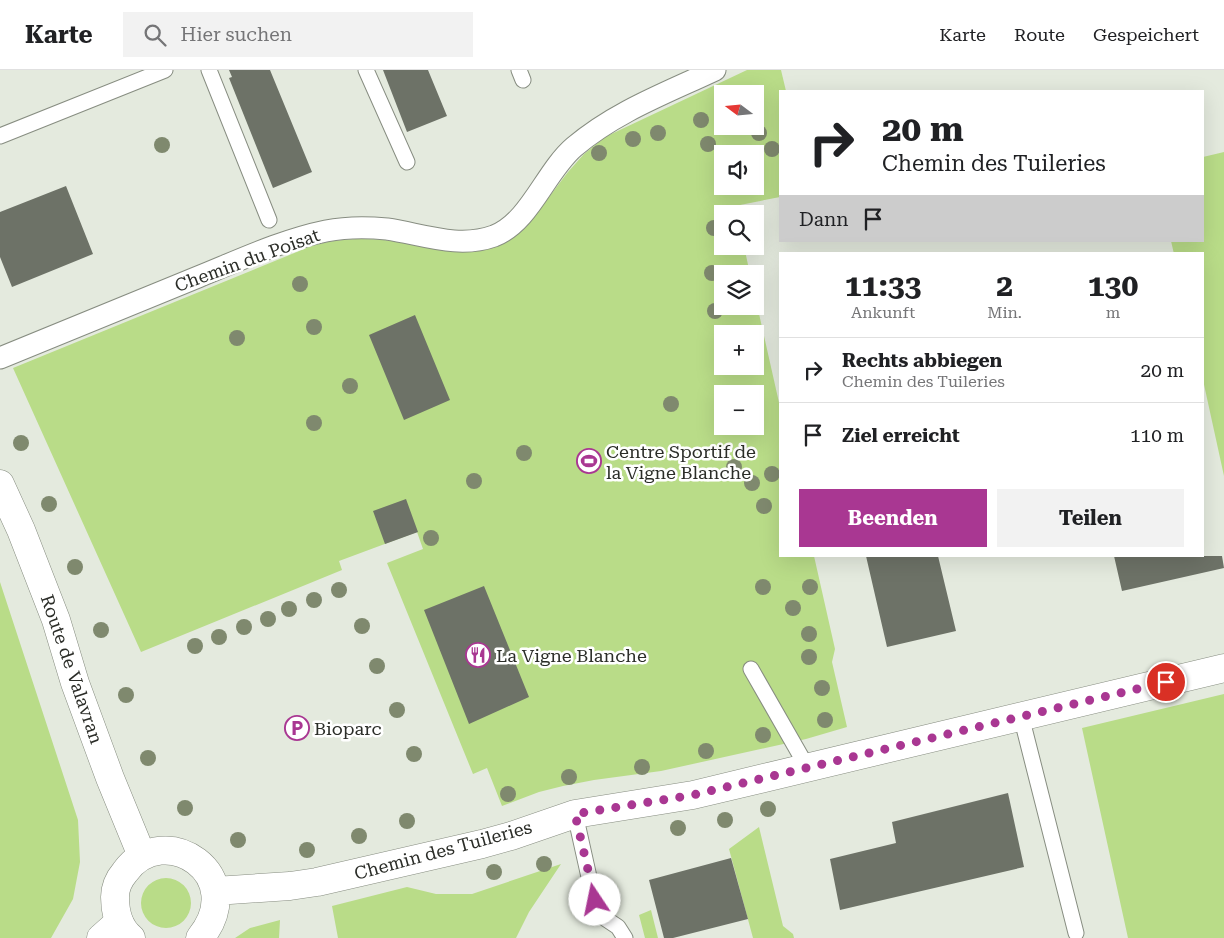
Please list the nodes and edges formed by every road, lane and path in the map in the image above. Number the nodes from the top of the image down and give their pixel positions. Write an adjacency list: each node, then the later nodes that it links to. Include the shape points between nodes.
1 (164, 70): 5 (lane)
2 (209, 70): 7 (lane)
3 (366, 70): 6 (lane)
4 (715, 70): 8 (street, Chemin du Poisat, via 620,114 586,137 558,165 521,217 495,235 458,241 387,230 346,228 304,236)
5 (0, 136)
6 (407, 162)
7 (269, 220)
8 (0, 358)
9 (0, 484): 15 (street, Route de Valavran, via 56,620 75,683)
10 (1224, 668): 12 (street, Chemin des Tuileries)
11 (751, 669): 13 (lane)
12 (1021, 716): 13 (street, Chemin des Tuileries); 18 (lane)
13 (807, 767): 14 (street, Chemin des Tuileries, via 693,795)
14 (575, 814): 16 (street, Chemin des Tuileries, via 489,842 317,882); 20 (lane, via 597,913 618,927)
15 (142, 856): 16 (street, via 167,850 192,857 203,866); 17 (street, via 129,865 115,892)
16 (215, 891): 19 (street, via 216,908 211,924)
17 (117, 933)
18 (1076, 933)
19 (200, 938)
20 (625, 938)

